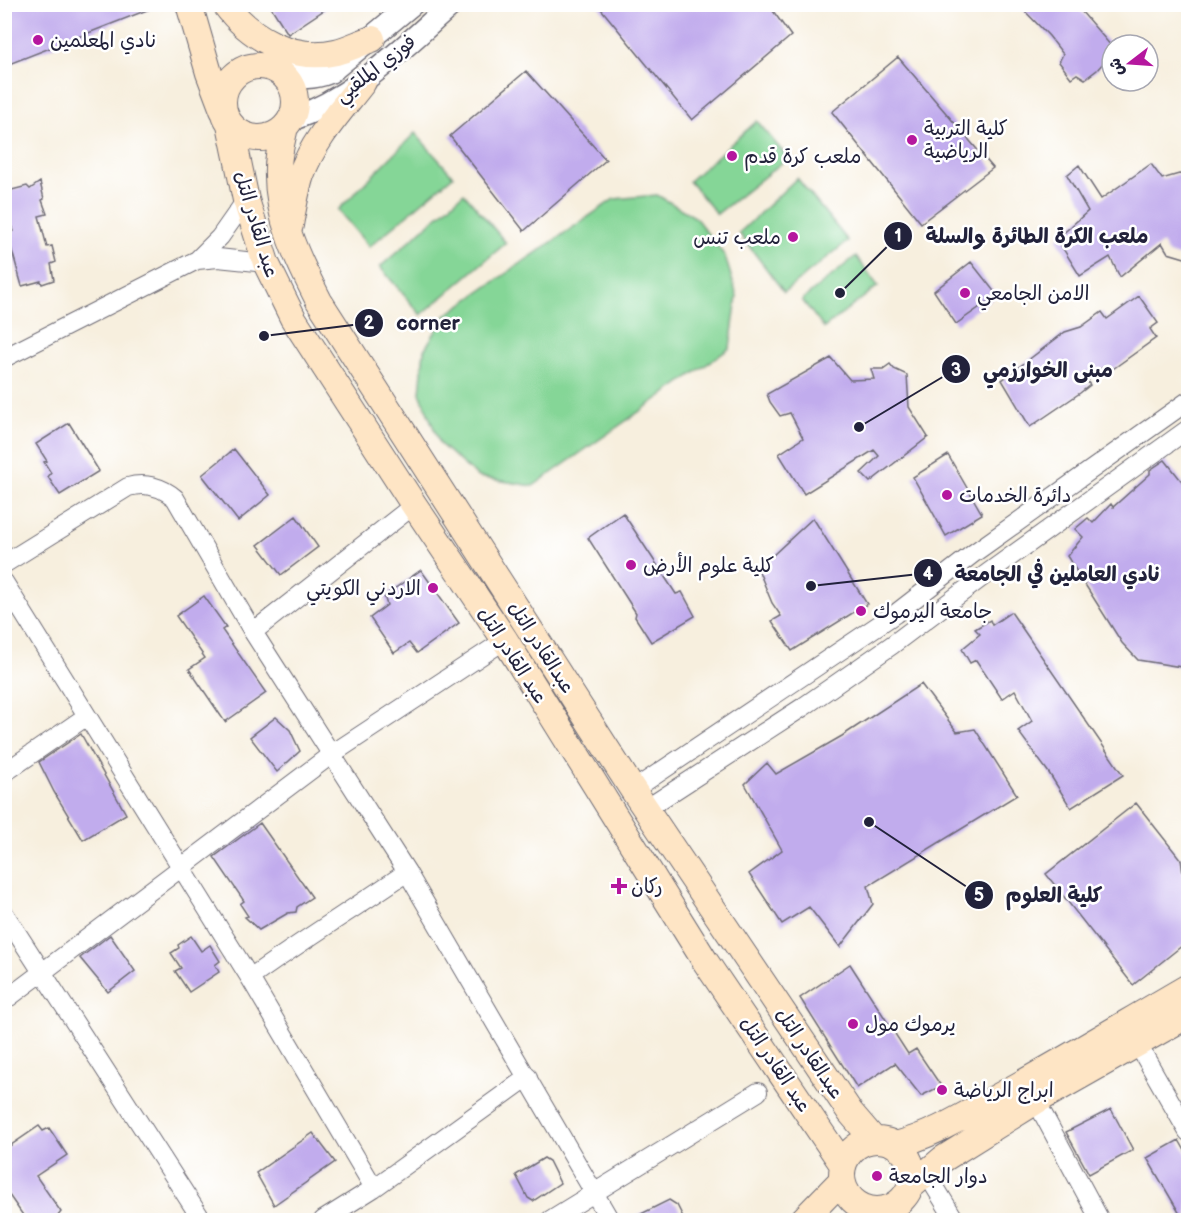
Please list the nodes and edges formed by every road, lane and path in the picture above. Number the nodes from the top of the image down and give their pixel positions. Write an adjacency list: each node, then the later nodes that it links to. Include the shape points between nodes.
1 (189, 4): 8 (main road, via 208,73)
2 (225, 4): 5 (main road, via 252,33 296,52 336,52); 6 (main road, via 242,47)
3 (412, 4): 5 (street)
4 (452, 4): 7 (street, فوزي الملقيي)
5 (372, 39): 6 (street, via 318,77 305,78)
6 (269, 69): 8 (main road, via 248,67 230,80 222,101); 9 (main road, via 289,82 294,94 295,108)
7 (363, 82): 9 (street, فوزي الملقيي, via 325,107); 11 (main road, via 323,132 308,158)
8 (227, 118): 9 (main road, via 245,135 263,138); 10 (main road, عبد القادر التل)
9 (288, 123): 11 (main road, عبدالقادر التل, via 278,169)
10 (246, 200): 12 (street, via 220,237); 13 (main road, عبد القادر التل)
11 (288, 234): 27 (main road, عبدالقادر التل, via 319,301)
12 (197, 260): 13 (street); 14 (street)
13 (266, 263): 17 (main road, عبد القادر التل, via 293,318)
14 (5, 355)
15 (1188, 401): 20 (street)
16 (1188, 429): 22 (street)
17 (414, 505): 21 (street); 23 (main road, عبد القادر التل)
18 (4, 564): 21 (street, via 128,487 137,484 164,489 176,498)
19 (4, 582): 24 (street)
20 (895, 614): 22 (street); 27 (street)
21 (253, 632): 25 (street)
22 (909, 632): 27 (street, via 803,706)
23 (505, 640): 25 (street); 42 (main road, عبد القادر التل)
24 (87, 716): 26 (street); 28 (street)
25 (332, 754): 28 (street); 29 (street)
26 (4, 773)
27 (640, 800): 41 (main road, عبدالقادر التل, via 850,1113)
28 (181, 869): 31 (street); 32 (street)
29 (407, 872): 32 (street); 37 (street)
30 (4, 913): 31 (street)
31 (44, 973): 34 (street); 47 (street)
32 (249, 978): 44 (street)
33 (1188, 987): 41 (main road, via 951,1122 922,1136)
34 (4, 1001)
35 (1188, 1016): 36 (main road)
36 (1137, 1043): 39 (main road); 40 (street)
37 (528, 1077): 44 (street); 45 (street)
38 (758, 1092): 45 (street)
39 (1036, 1101): 43 (main road, via 943,1159); 53 (street)
40 (1188, 1132)
41 (885, 1142): 42 (main road, via 864,1142 855,1148); 43 (main road, via 904,1153 912,1176)
42 (842, 1173): 46 (main road, via 845,1189); 51 (main road)
43 (918, 1180): 46 (main road, via 897,1204); 52 (street)
44 (374, 1188): 48 (street)
45 (595, 1194): 49 (street); 50 (street)
46 (866, 1216)
47 (202, 1221)
48 (323, 1221)
49 (550, 1221)
50 (610, 1221)
51 (803, 1221)
52 (955, 1221)
53 (1100, 1221)

